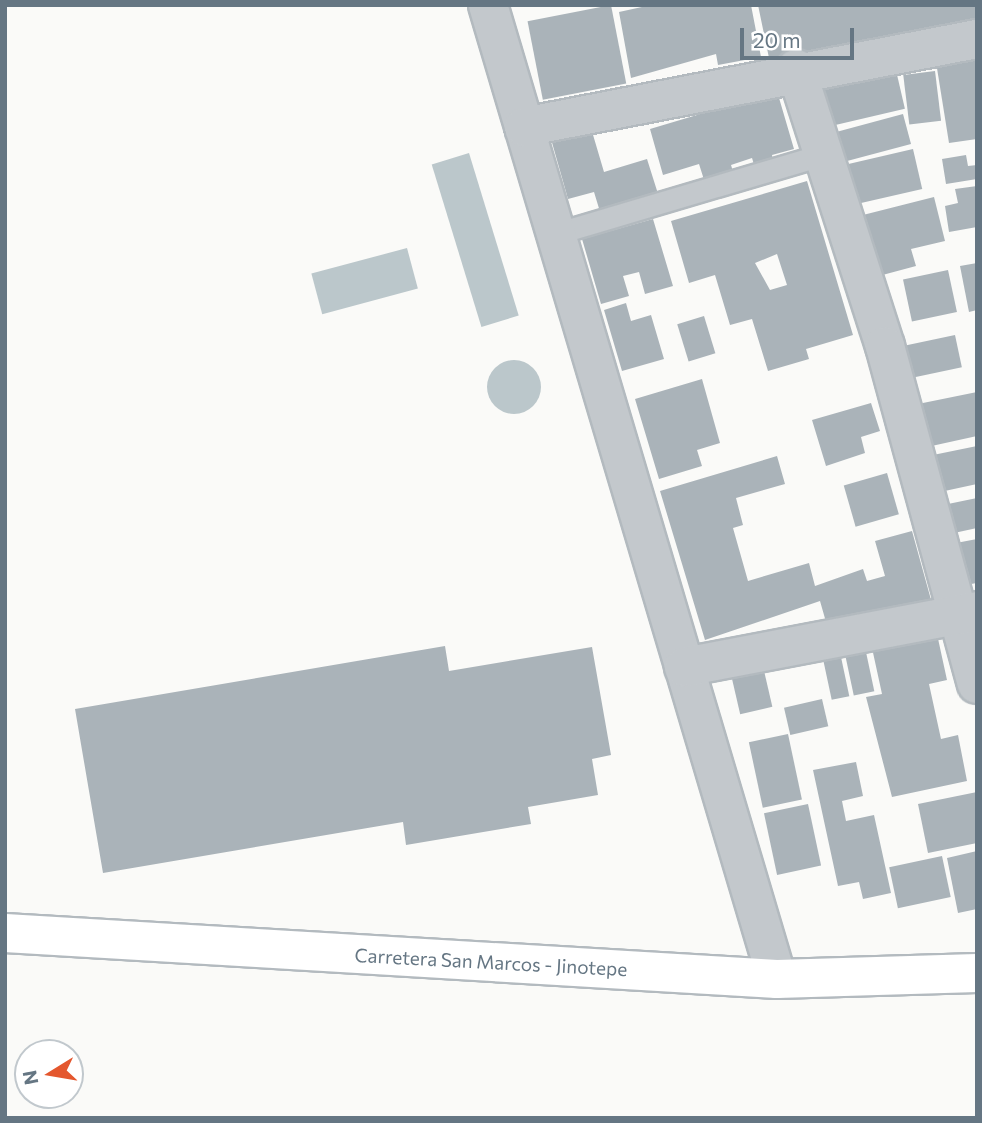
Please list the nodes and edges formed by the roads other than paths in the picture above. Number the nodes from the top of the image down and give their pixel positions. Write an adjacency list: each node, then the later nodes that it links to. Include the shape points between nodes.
1 (488, 5): 4 (street)
2 (977, 39): 3 (street)
3 (796, 69): 4 (street); 5 (street)
4 (524, 127): 6 (street)
5 (824, 154): 6 (lane); 7 (street)
6 (558, 233): 8 (street)
7 (969, 612): 8 (street); 9 (street)
8 (684, 667): 12 (street)
9 (977, 684)
10 (5, 933): 12 (main road, Carretera San Marcos - Jinotepe)
11 (977, 972): 12 (main road, Carretera San Marcos - Jinotepe)
12 (777, 979)

